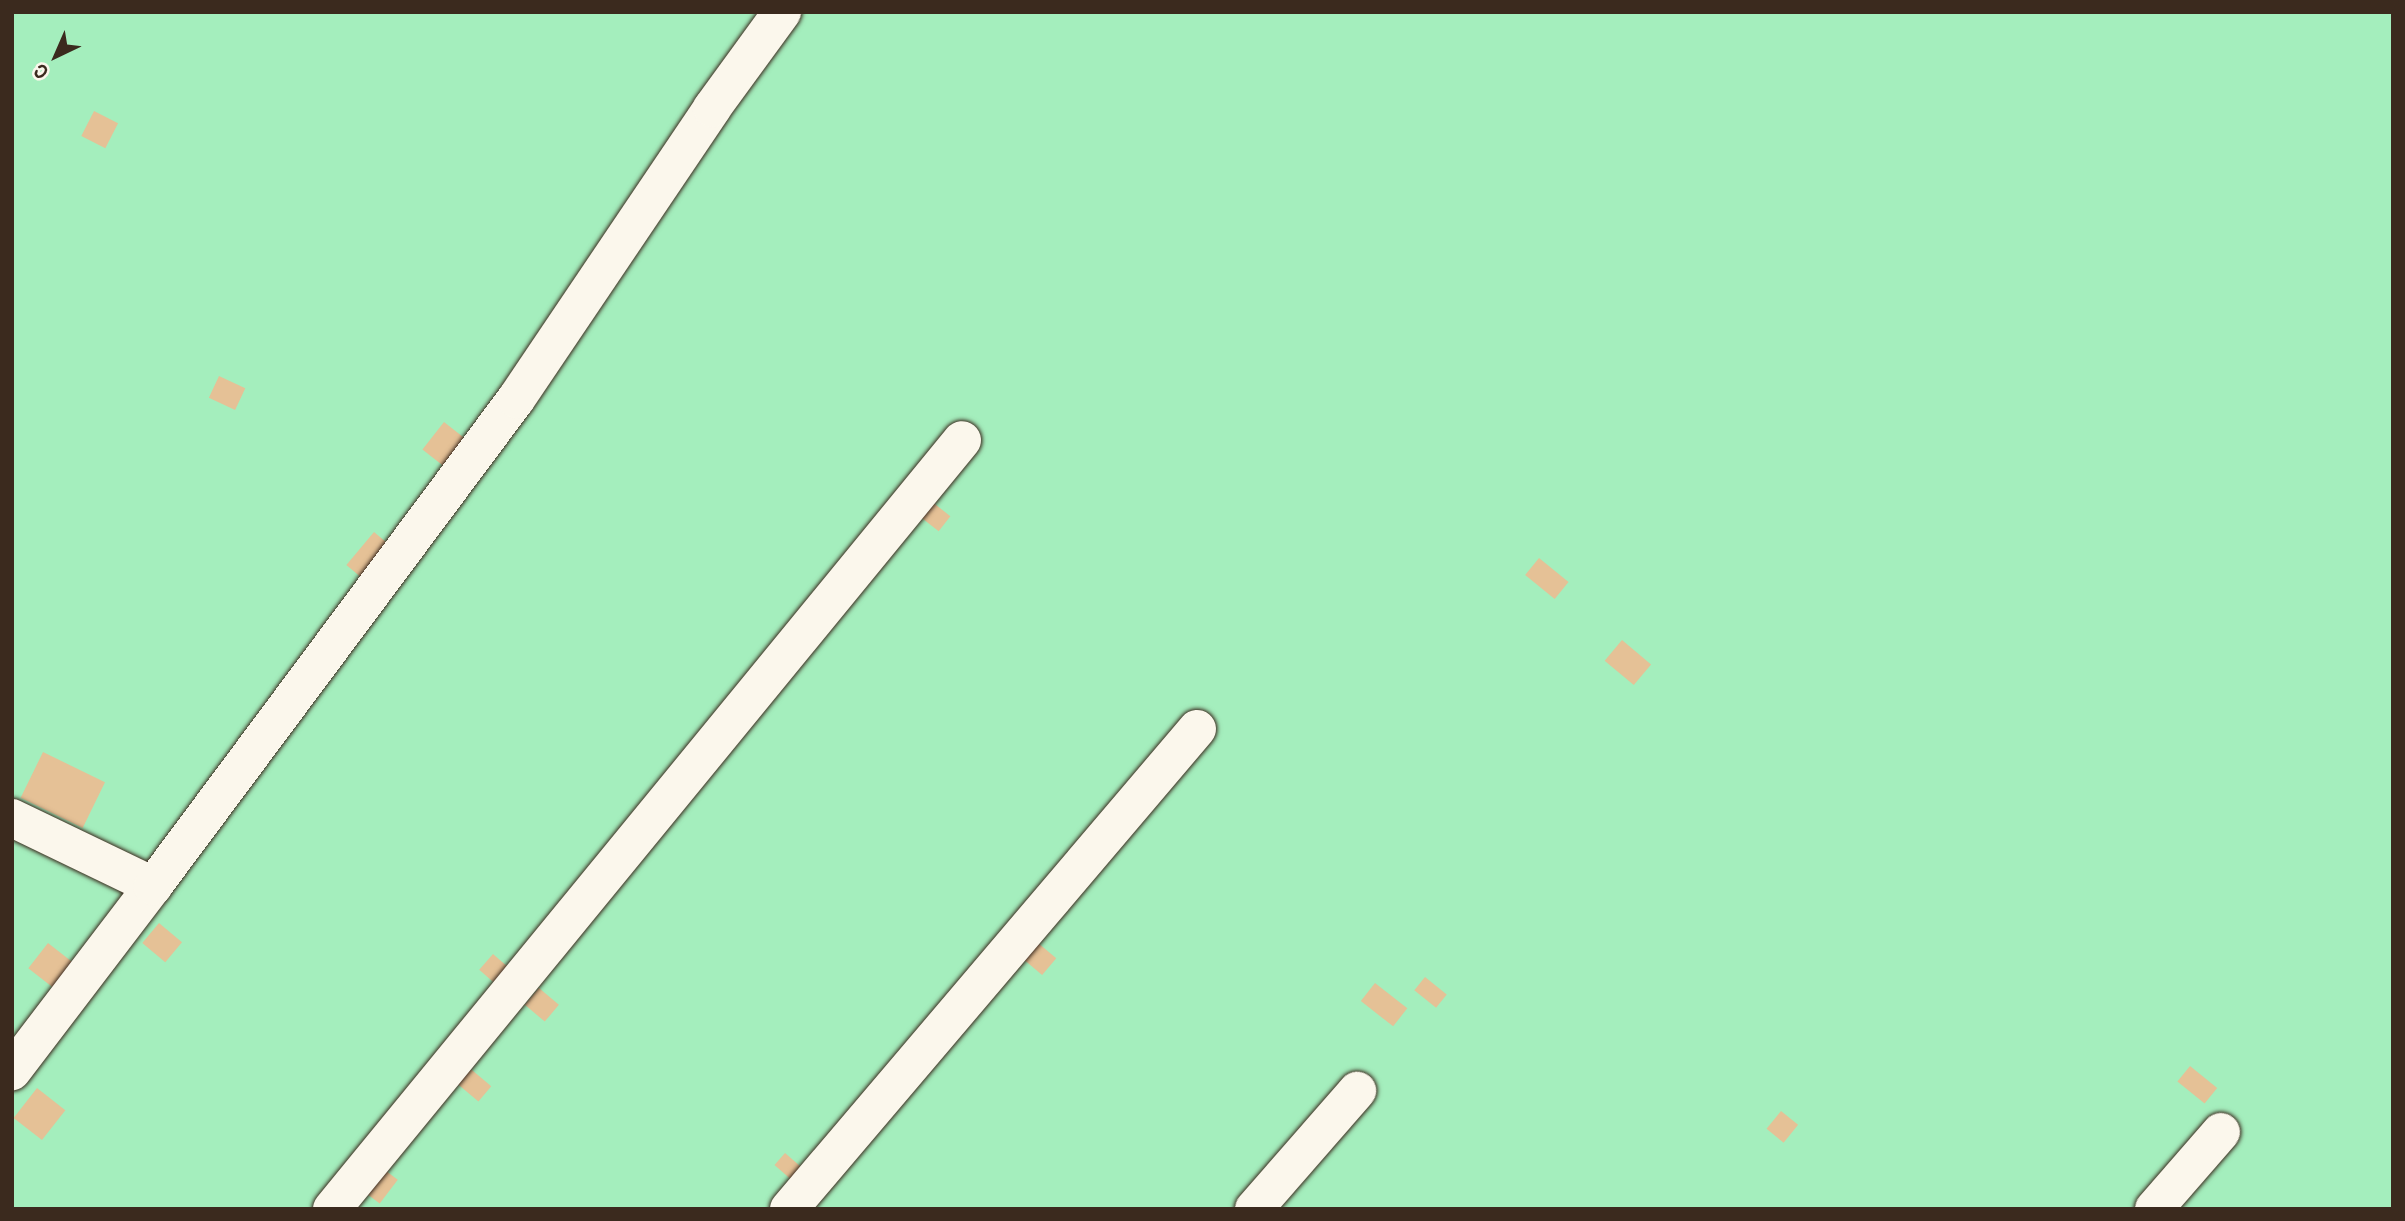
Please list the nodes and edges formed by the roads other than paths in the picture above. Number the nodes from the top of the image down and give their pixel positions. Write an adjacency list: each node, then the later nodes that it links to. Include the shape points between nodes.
1 (782, 12): 5 (lane, via 516,400)
2 (962, 440): 9 (lane)
3 (1196, 729): 10 (lane)
4 (12, 818): 5 (lane)
5 (153, 886): 6 (lane)
6 (12, 1071)
7 (1356, 1091): 11 (lane)
8 (2221, 1132): 12 (lane)
9 (332, 1209)
10 (789, 1209)
11 (1254, 1209)
12 (2154, 1209)

